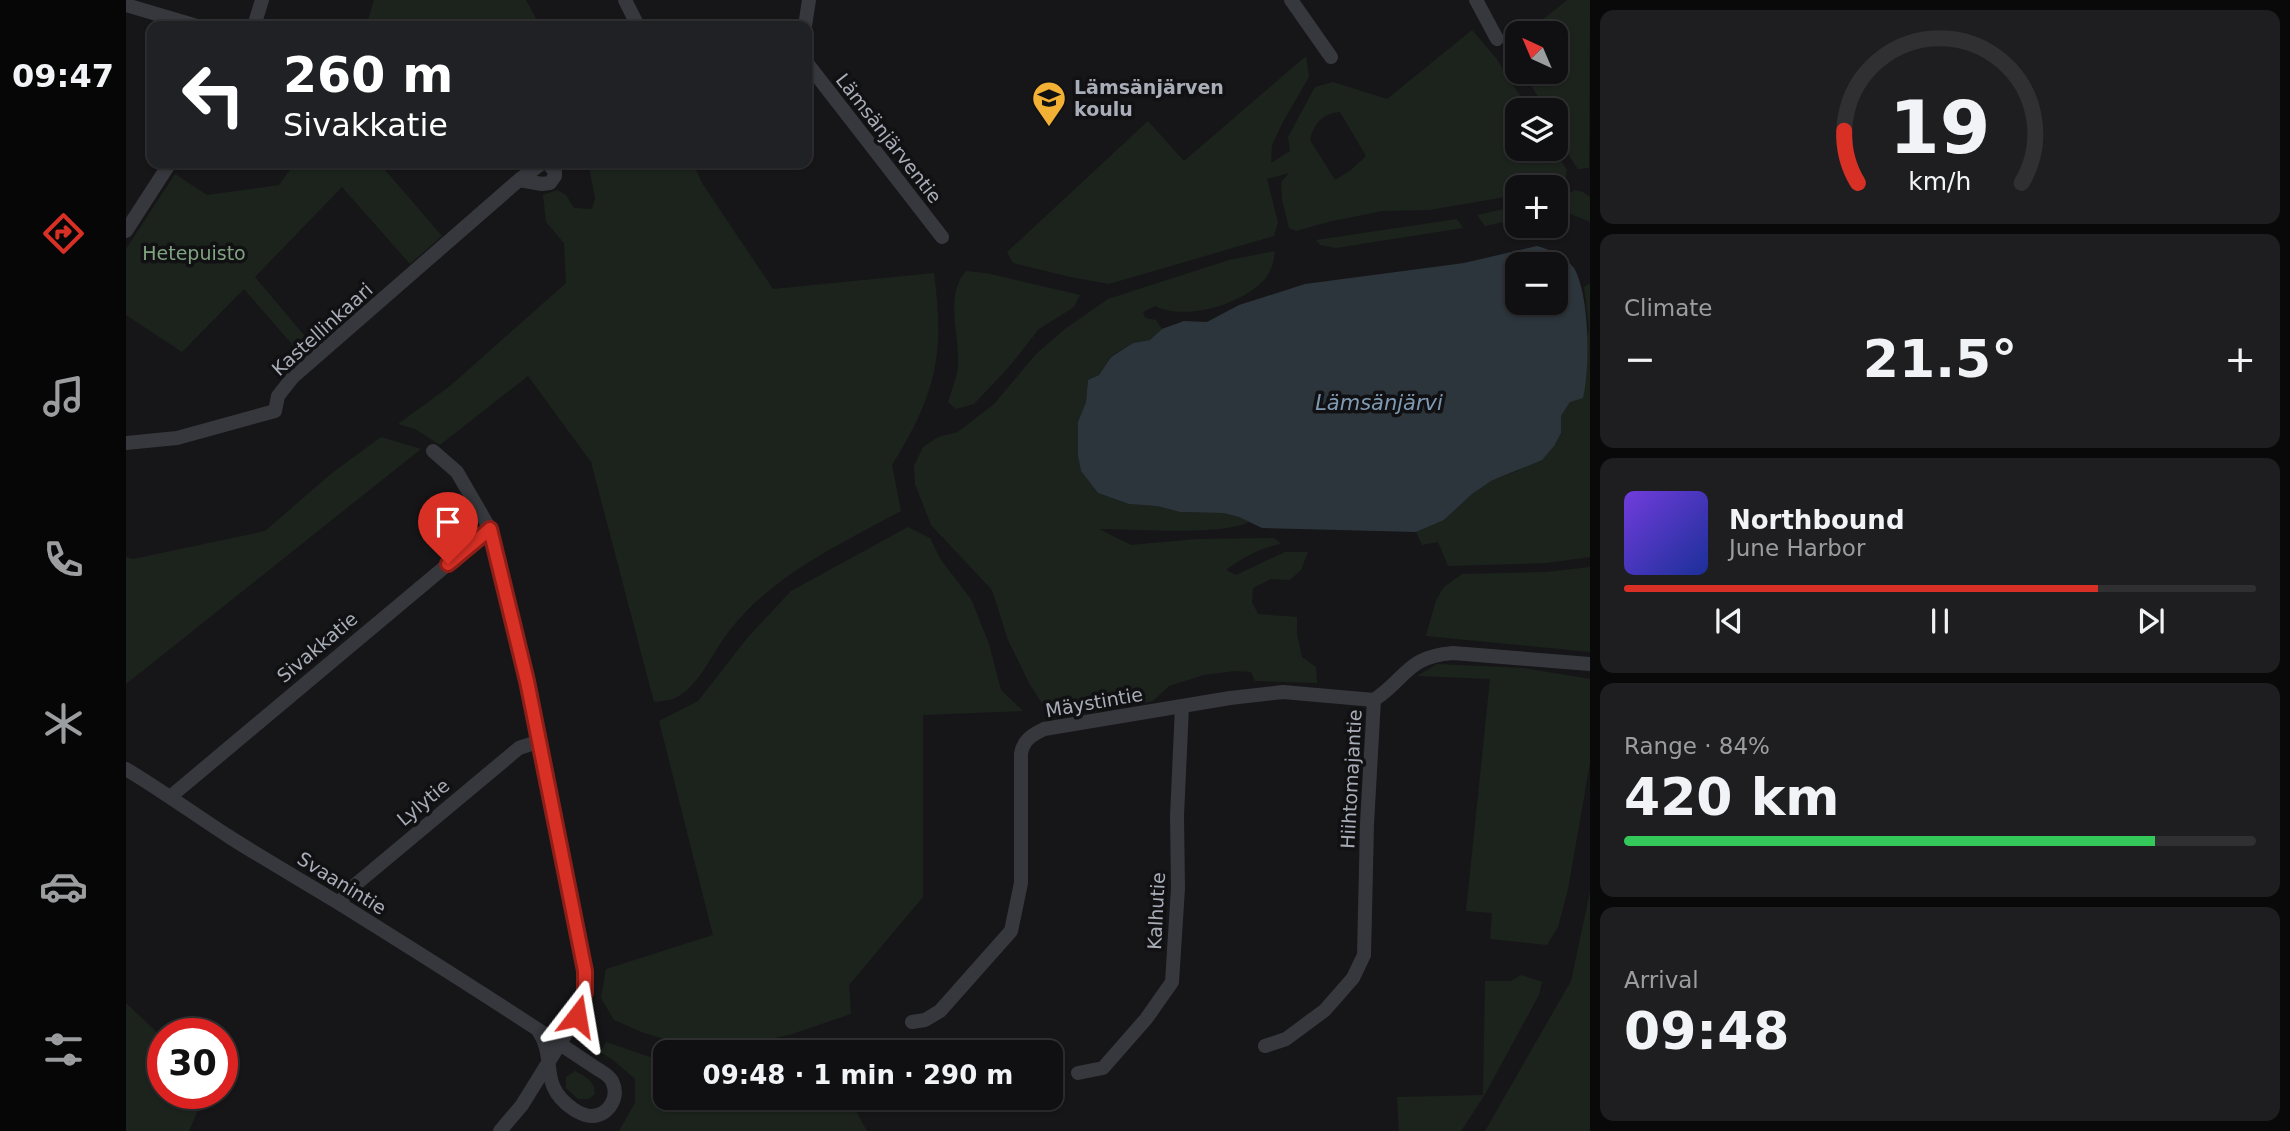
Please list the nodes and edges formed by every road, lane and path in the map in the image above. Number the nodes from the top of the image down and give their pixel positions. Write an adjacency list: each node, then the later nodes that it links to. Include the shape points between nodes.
1 (262, 0): 8 (street)
2 (625, 0): 9 (street)
3 (809, 0): 10 (street)
4 (1291, 0): 12 (street)
5 (1476, 0): 11 (street)
6 (126, 5): 7 (street)
7 (180, 21)
8 (256, 21)
9 (636, 21)
10 (806, 21)
11 (1496, 39)
12 (1331, 57)
13 (812, 69): 19 (street, Lämsänjärventie)
14 (167, 168): 18 (street)
15 (535, 168): 17 (street, Kastellinkaari)
16 (552, 168): 17 (street, via 555,176 550,183)
17 (519, 180): 20 (street, Kastellinkaari, via 293,377 278,396 275,411 177,438)
18 (126, 231)
19 (942, 237)
20 (126, 443)
21 (433, 451): 22 (street, via 457,472)
22 (490, 529): 26 (street); 28 (street, Sivakkatie)
23 (1590, 664): 24 (street, Hiihtomajantie, via 1433,654 1406,670)
24 (1374, 700): 25 (street, Mäystintie, via 1283,692); 33 (street, Hiihtomajantie, via 1364,956 1353,978 1325,1010 1286,1039)
25 (1182, 707): 30 (street, Mäystintie, via 1044,729 1025,741 1021,754 1021,883 1011,931 940,1011); 35 (street, Kalhutie, via 1172,982 1103,1068)
26 (540, 741): 29 (street, Lylytie, via 519,748 349,890); 32 (street, via 585,971 585,992 577,1016)
27 (126, 769): 28 (street, Svaanintie)
28 (170, 797): 29 (street, Svaanintie)
29 (340, 904): 31 (street, Svaanintie)
30 (912, 1022)
31 (538, 1030): 32 (street, Svaanintie); 34 (street, Svaanintie, via 547,1046)
32 (560, 1043): 34 (street); 34 (street, Svaanintie, via 607,1075 615,1090 612,1105 596,1116 577,1112 555,1093)
33 (1265, 1046)
34 (548, 1062): 36 (street)
35 (1078, 1073)
36 (500, 1131)

